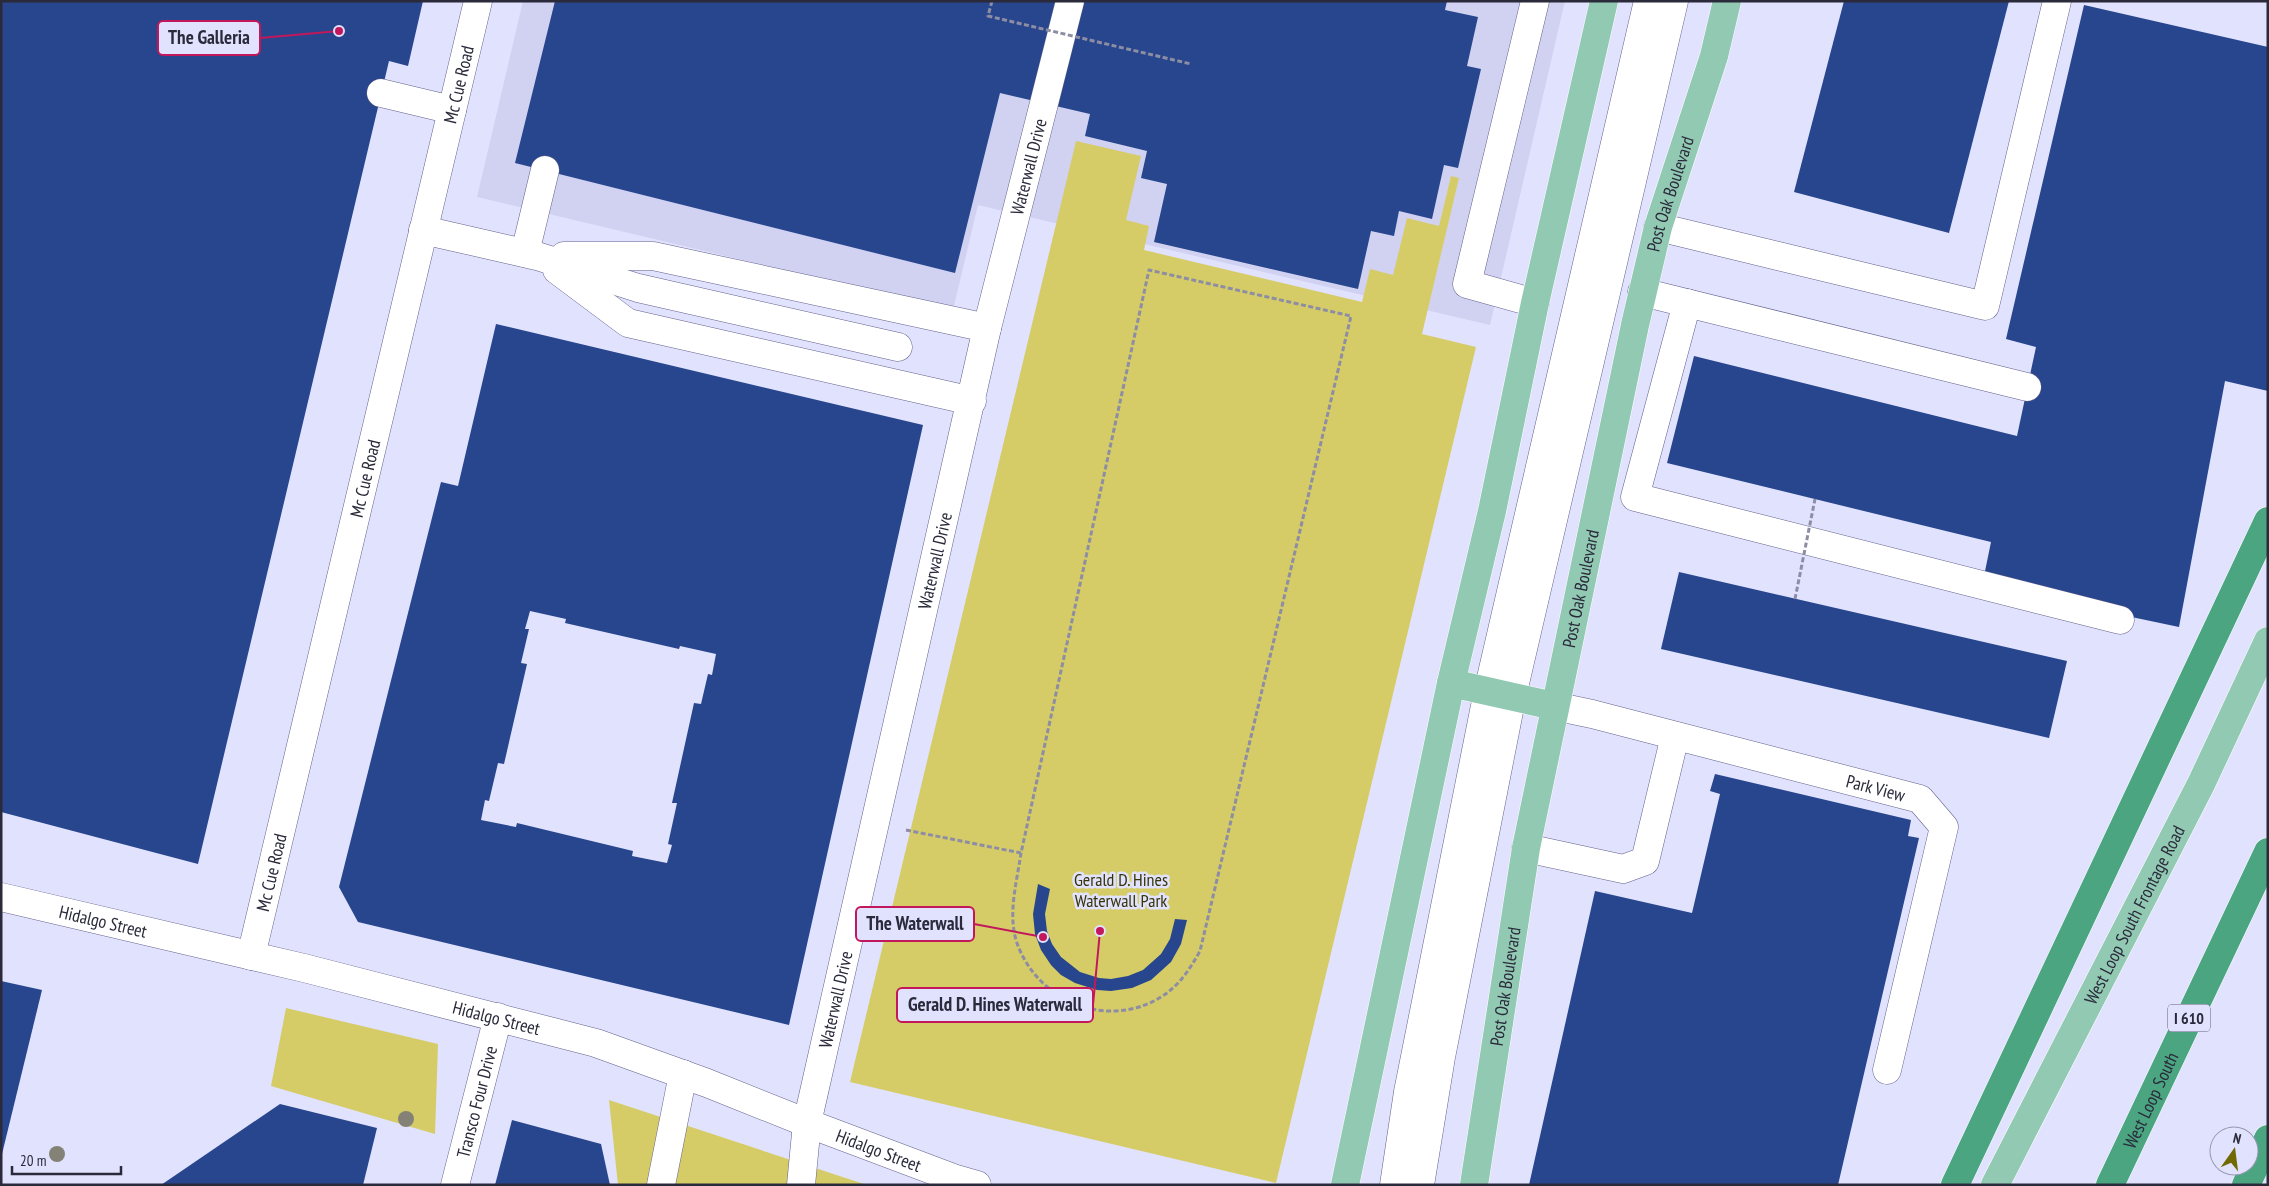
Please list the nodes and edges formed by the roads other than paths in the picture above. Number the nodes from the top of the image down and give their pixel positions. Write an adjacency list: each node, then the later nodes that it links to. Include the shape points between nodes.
1 (478, 1): 10 (street, Mc Cue Road)
2 (1070, 1): 18 (street, Waterwall Drive)
3 (1535, 1): 16 (street, via 1467,284)
4 (1604, 1): 16 (main road)
5 (1648, 1): 26 (street)
6 (1674, 1): 26 (street)
7 (1727, 1): 12 (main road, Post Oak Boulevard, via 1714,56)
8 (2057, 1): 12 (street, via 1985,306)
9 (381, 93): 10 (street)
10 (452, 110): 13 (street, Mc Cue Road)
11 (545, 170): 14 (street)
12 (1658, 228): 15 (main road, Post Oak Boulevard)
13 (423, 230): 14 (street); 32 (street, Mc Cue Road)
14 (531, 255): 18 (street, via 653,256); 19 (street, via 638,288); 21 (street, via 628,323)
15 (1642, 292): 17 (street); 27 (main road, Post Oak Boulevard)
16 (1535, 303): 25 (main road, via 1492,510)
17 (1687, 303): 20 (street); 23 (street, via 1634,497)
18 (987, 328): 21 (street, Waterwall Drive)
19 (898, 347)
20 (2027, 387)
21 (972, 401): 36 (street, Waterwall Drive)
22 (2268, 521): 46 (highway)
23 (2120, 620)
24 (2268, 641): 47 (main road, West Loop South Frontage Road, via 2201,784)
25 (1451, 683): 26 (main road); 42 (main road)
26 (1500, 694): 27 (main road); 43 (street, via 1408,1092); 44 (street)
27 (1554, 706): 28 (street, Park View); 29 (main road, Post Oak Boulevard)
28 (1675, 736): 29 (street, via 1645,861 1623,869); 34 (street, Park View, via 1920,800 1944,827)
29 (1526, 848): 45 (main road, Post Oak Boulevard)
30 (2268, 852): 48 (highway, West Loop South / I 610)
31 (1, 897): 32 (street, Hidalgo Street)
32 (251, 956): 33 (street, Hidalgo Street)
33 (498, 1017): 35 (street, Hidalgo Street, via 596,1043); 38 (street, Transco Four Drive)
34 (1887, 1070)
35 (683, 1074): 36 (street, Hidalgo Street); 39 (street)
36 (807, 1123): 40 (street, Waterwall Drive); 41 (street, Hidalgo Street)
37 (2268, 1139): 49 (highway)
38 (455, 1185)
39 (661, 1185)
40 (801, 1185)
41 (977, 1185)
42 (1345, 1185)
43 (1394, 1185)
44 (1420, 1185)
45 (1474, 1185)
46 (1955, 1185)
47 (1995, 1185)
48 (2110, 1185)
49 (2246, 1185)

